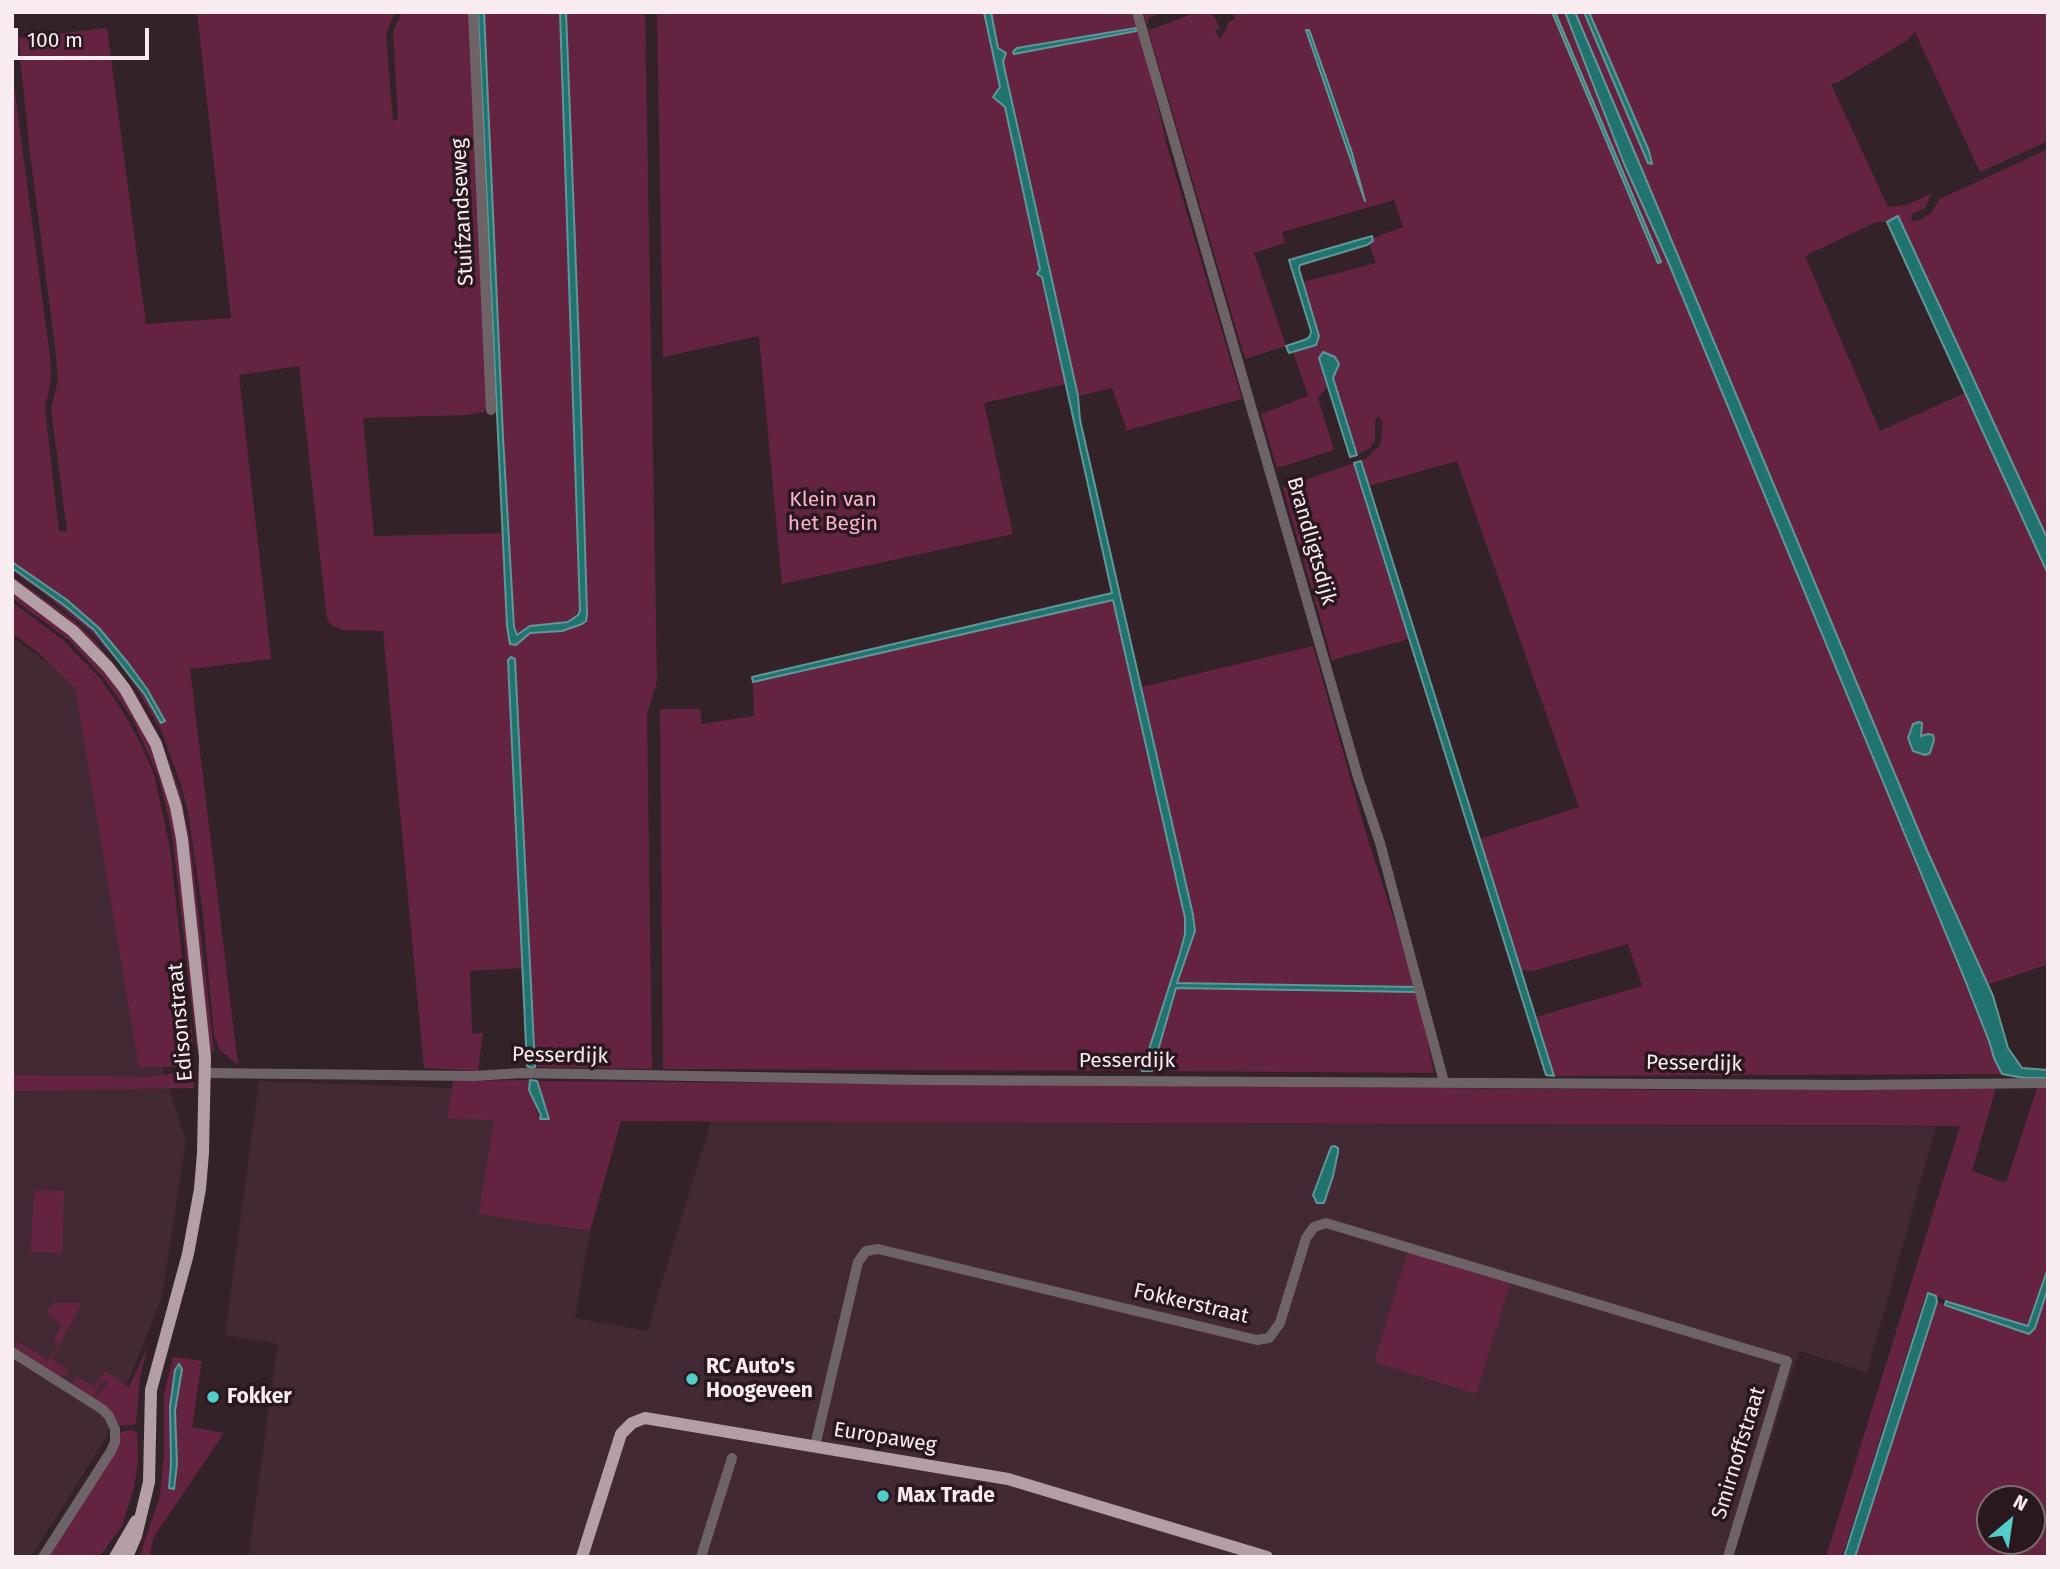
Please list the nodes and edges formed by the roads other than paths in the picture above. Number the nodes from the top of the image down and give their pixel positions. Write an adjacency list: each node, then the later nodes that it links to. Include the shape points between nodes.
1 (473, 12): 3 (street, Stuifzandseweg)
2 (1137, 12): 6 (street, Brandligtsdijk, via 1380,843)
3 (491, 410)
4 (12, 585): 5 (main road, Edisonstraat, via 73,631 108,667 156,744 182,839)
5 (206, 1073): 6 (street, Pesserdijk); 12 (main road, Edisonstraat, via 200,1189 188,1254 151,1390 151,1463)
6 (1444, 1082): 7 (street, Pesserdijk)
7 (2048, 1083)
8 (12, 1352): 13 (street, via 102,1409 115,1429 111,1451)
9 (1787, 1361): 10 (street, Fokkerstraat, via 1326,1223 1314,1227 1306,1238 1280,1323 1269,1338 1257,1339 878,1249 866,1251 858,1262); 19 (street, Smirnoffstraat)
10 (815, 1446): 16 (main road, Europaweg, via 651,1418 634,1421 621,1434); 18 (main road, Europaweg, via 1008,1479)
11 (732, 1458): 17 (street)
12 (142, 1512): 14 (main road, Edisonstraat); 15 (main road, Edisonstraat)
13 (43, 1557)
14 (115, 1557)
15 (127, 1557)
16 (582, 1557)
17 (701, 1557)
18 (1267, 1557)
19 (1728, 1557)

